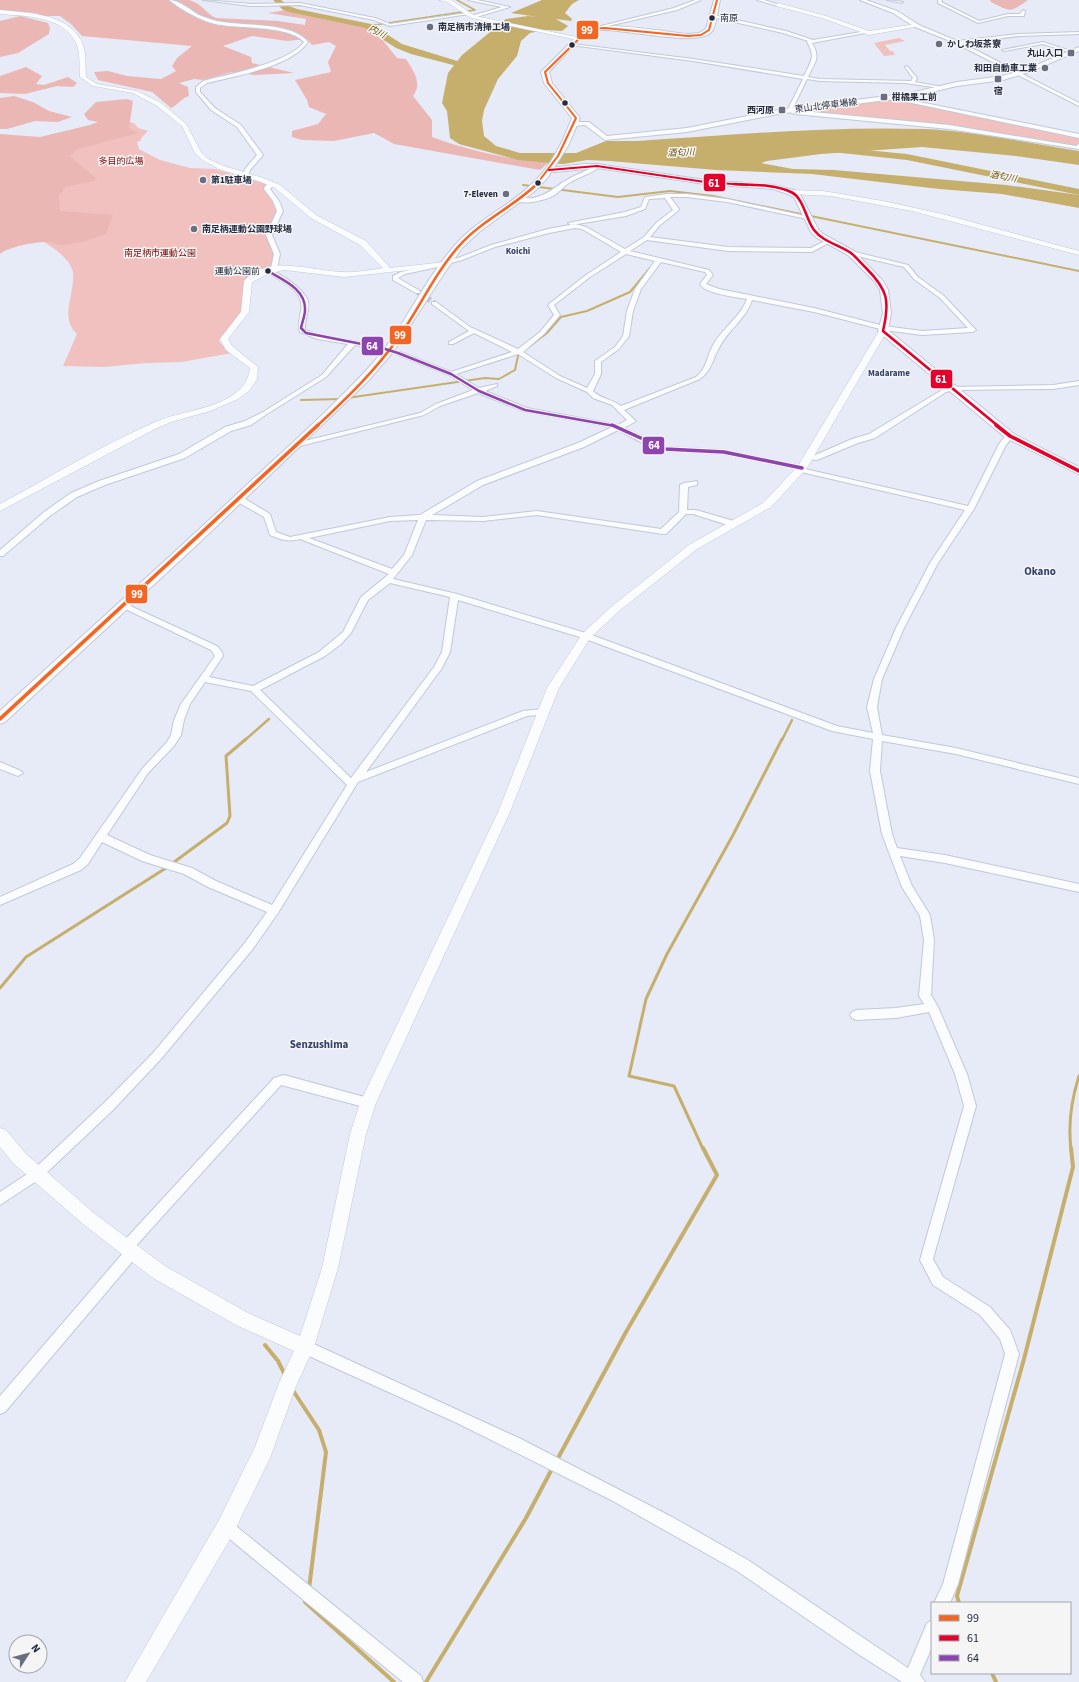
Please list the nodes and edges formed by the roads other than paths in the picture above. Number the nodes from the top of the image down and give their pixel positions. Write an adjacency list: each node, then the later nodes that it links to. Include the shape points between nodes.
1 (170, 0): 44 (street, via 215,23 278,29 296,34 306,42 301,49 288,56 209,81 198,87 198,92 213,109 239,126 260,156 246,170)
2 (205, 0): 16 (street, via 272,5 300,4 390,25)
3 (442, 0): 11 (street)
4 (470, 0): 18 (street, via 508,7)
5 (700, 0): 20 (street, via 675,9)
6 (717, 0): 17 (main road)
7 (759, 0): 13 (street)
8 (862, 0): 19 (street, via 896,12)
9 (889, 0): 12 (street)
10 (940, 0): 14 (street, via 944,6 978,22 1008,15 1022,15)
11 (452, 1): 16 (street)
12 (901, 2)
13 (778, 5): 21 (street, via 824,17)
14 (1023, 11)
15 (0, 12): 44 (street, via 54,21 69,30 79,41 83,77 86,80 96,85 131,91 144,97 183,124 194,149 202,157 218,166)
16 (465, 12): 18 (street)
17 (714, 16): 20 (main road, via 708,30 695,36); 24 (street)
18 (476, 17): 23 (street)
19 (917, 26): 21 (street, via 876,33); 25 (street)
20 (595, 28): 23 (main road, via 585,31)
21 (865, 32): 24 (street)
22 (1079, 32): 25 (street)
23 (578, 38): 26 (main road)
24 (813, 41): 33 (street, via 809,42 815,52)
25 (957, 42): 32 (street)
26 (572, 45): 33 (street, via 693,60); 39 (main road, via 544,76 574,111)
27 (1079, 49): 29 (main road, 東山北停車場線)
28 (1004, 50): 29 (street, via 1043,43)
29 (1070, 52): 30 (street); 32 (main road, 東山北停車場線)
30 (1079, 56)
31 (907, 67): 34 (street, via 915,78)
32 (1018, 74): 35 (main road, 東山北停車場線); 37 (street)
33 (806, 79): 34 (street); 38 (street)
34 (912, 83): 35 (street)
35 (940, 87): 36 (main road, 東山北停車場線)
36 (894, 97): 38 (main road, 東山北停車場線); 40 (street)
37 (1079, 105)
38 (790, 110): 39 (main road, 東山北停車場線, via 687,130 605,138 587,123); 41 (street, via 795,113 941,126 1077,148)
39 (574, 124): 43 (main road)
40 (1079, 135)
41 (1079, 146)
42 (597, 166): 43 (main road, via 581,165 561,170); 46 (main road, via 709,182 774,187); 48 (street, via 535,200)
43 (550, 168): 48 (main road, via 535,187)
44 (246, 175): 45 (street)
45 (272, 184): 58 (street, via 267,189 280,210 269,232 277,254); 59 (street, via 321,221 362,243)
46 (791, 192): 49 (main road, via 797,196); 54 (street, via 831,194 906,207)
47 (667, 197): 49 (street, via 680,195); 50 (street, via 647,198 643,208 632,213 570,223); 51 (street, via 675,211 658,224)
48 (518, 200): 57 (main road, via 470,234)
49 (805, 214): 52 (main road, via 814,230)
50 (548, 231): 53 (street, via 569,226 580,227); 57 (street, via 493,246)
51 (646, 238): 52 (street, via 728,250 812,250); 53 (street)
52 (829, 241): 55 (main road)
53 (626, 252): 56 (street); 68 (street, via 588,276 551,305 557,315 556,319)
54 (1079, 252)
55 (851, 253): 63 (main road, via 879,281 884,290 887,313); 63 (street, via 906,266 916,278 942,297 973,330 922,333)
56 (659, 260): 61 (street, via 707,271 710,275 703,284 706,288); 75 (street, via 638,289 630,311 626,336 617,348 598,361 599,371)
57 (446, 263): 59 (street); 60 (street, via 395,277); 79 (main road, via 419,308 380,362)
58 (271, 270): 59 (street, via 302,269 344,275); 65 (street, via 300,292 306,308 302,331 317,337); 84 (street, via 248,281 244,312 224,339 229,348 254,367 251,380 238,396 220,405 167,420 143,431)
59 (388, 270)
60 (418, 292)
61 (750, 298): 63 (street); 76 (street, via 746,309 716,346 706,373)
62 (434, 303): 64 (street)
63 (884, 329): 73 (main road); 80 (street)
64 (473, 331): 66 (street); 68 (street)
65 (353, 343): 67 (street); 90 (street, via 324,376 266,413 248,423 228,429 182,456 74,495)
66 (451, 343)
67 (382, 348)
68 (518, 352): 70 (street); 75 (street, via 558,377)
69 (398, 353): 70 (street)
70 (451, 374): 74 (street)
71 (1079, 383): 73 (street, via 1053,387)
72 (495, 385): 74 (street)
73 (954, 388): 78 (main road); 80 (street, via 944,391 872,436 814,458)
74 (479, 391): 77 (street, via 525,410 606,423); 79 (street, via 438,405 422,414)
75 (589, 391): 76 (street, via 595,397 610,401)
76 (620, 409): 77 (street, via 632,421)
77 (619, 429): 80 (street, via 665,449 724,452); 87 (street, via 480,483)
78 (1010, 436): 81 (main road); 85 (street, via 1003,444)
79 (295, 446): 83 (main road)
80 (804, 465): 85 (street); 88 (street, via 767,505)
81 (1079, 471)
82 (694, 483): 86 (street, via 684,486)
83 (239, 499): 89 (street, via 267,516 273,533 277,536); 94 (main road)
84 (0, 508)
85 (970, 509): 100 (street, via 934,563 900,628 878,679 872,707)
86 (682, 513): 87 (street, via 663,532 544,512 483,519); 88 (street, via 692,512)
87 (423, 517): 89 (street, via 378,521); 91 (street, via 408,555)
88 (734, 524): 95 (street, via 710,536 671,563)
89 (303, 538): 91 (street)
90 (0, 554)
91 (395, 573): 92 (street)
92 (388, 580): 93 (street); 97 (street, via 364,599 347,633 338,642 322,654)
93 (454, 596): 95 (street); 104 (street, via 446,652 438,668)
94 (123, 606): 96 (street, via 214,648 219,656); 99 (main road)
95 (586, 636): 98 (street, via 553,688); 100 (street, via 835,729)
96 (203, 679): 97 (street); 105 (street, via 186,704 171,744 145,771)
97 (254, 688): 104 (street)
98 (544, 712): 104 (street, via 526,713); 112 (street, via 504,812)
99 (0, 720)
100 (878, 736): 103 (street, via 956,751); 106 (street, via 874,771 887,834)
101 (0, 765): 102 (street)
102 (18, 773)
103 (1079, 781)
104 (354, 782): 109 (street)
105 (101, 837): 108 (street, via 77,867); 109 (street)
106 (894, 851): 107 (street, via 945,859); 110 (street, via 907,887 925,915 929,940 925,996)
107 (1079, 888)
108 (0, 901)
109 (274, 910): 114 (street, via 244,953 157,1056)
110 (932, 1007): 111 (street, via 896,1013); 120 (street, via 961,1074 970,1106 926,1260 938,1281 946,1288 986,1311 1005,1336 1012,1354 950,1584)
111 (856, 1015)
112 (368, 1103): 116 (street, via 284,1080 278,1081); 117 (street, via 358,1134 330,1268)
113 (0, 1135): 114 (street, via 18,1158)
114 (37, 1174): 115 (street); 116 (street)
115 (0, 1199)
116 (129, 1250): 117 (street, via 159,1272 223,1308); 118 (street)
117 (305, 1347): 119 (street, via 288,1383 263,1451); 122 (street, via 434,1405 630,1502 718,1551)
118 (0, 1407)
119 (226, 1527): 123 (street); 124 (street)
120 (942, 1602)
121 (931, 1631): 122 (street)
122 (914, 1680)
123 (135, 1682)
124 (415, 1682)

